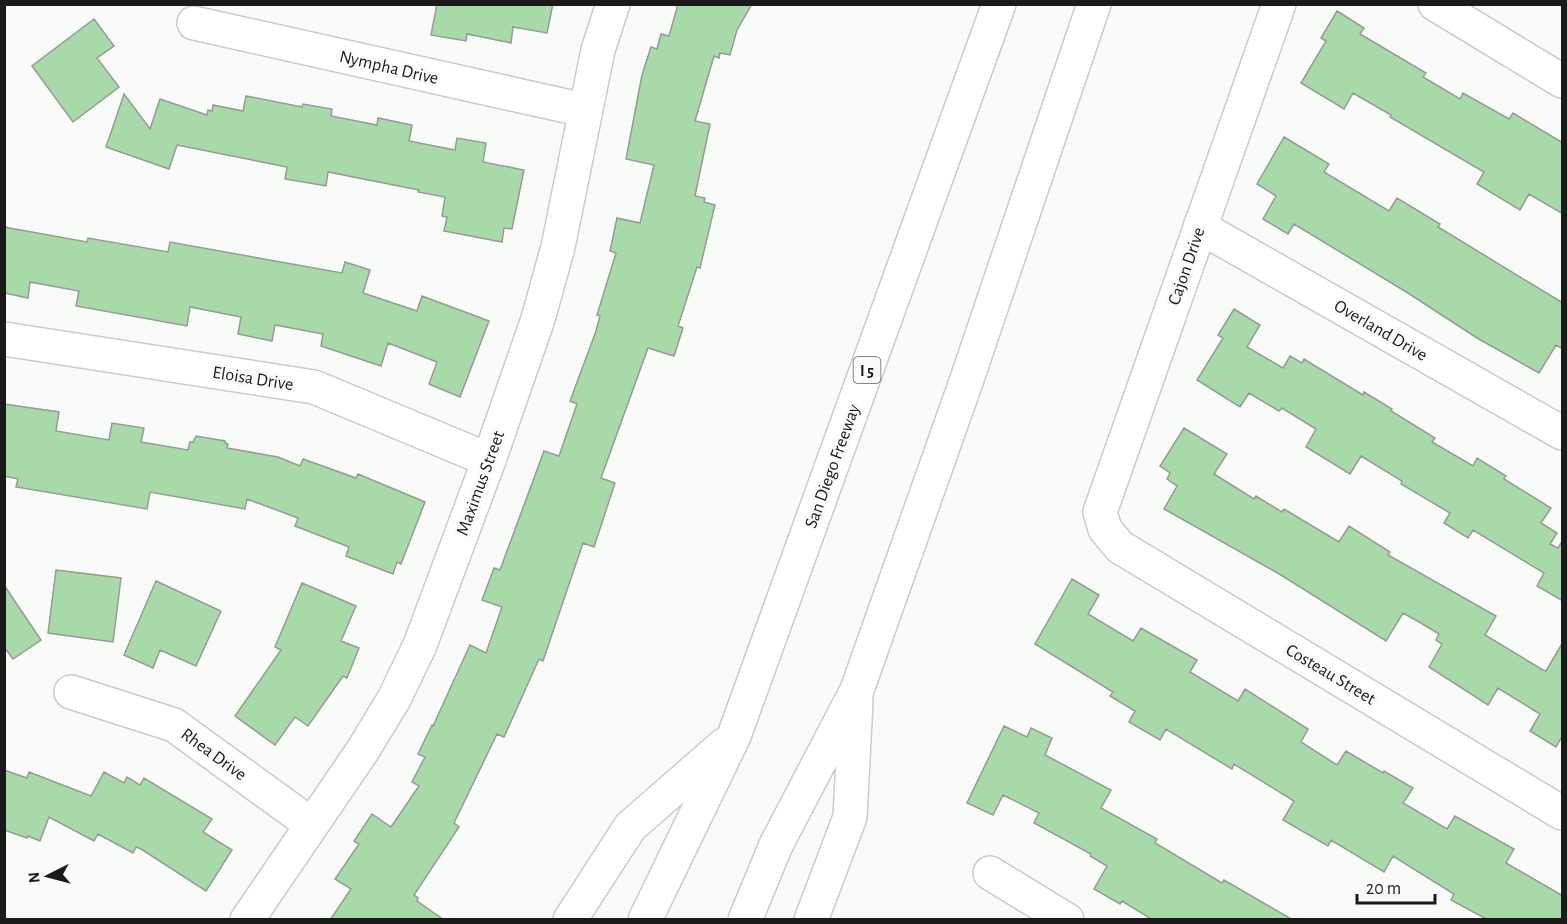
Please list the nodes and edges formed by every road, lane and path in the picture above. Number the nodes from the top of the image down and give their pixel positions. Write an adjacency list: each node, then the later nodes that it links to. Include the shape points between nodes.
1 (613, 4): 8 (main road, Maximus Street)
2 (999, 4): 16 (main road, San Diego Freeway / I 5)
3 (1094, 4): 14 (main road)
4 (1279, 4): 9 (main road, Cajon Drive)
5 (1435, 4): 7 (main road)
6 (194, 23): 8 (main road, Nympha Drive)
7 (1563, 81)
8 (584, 110): 12 (main road, Maximus Street, via 556,257)
9 (1200, 227): 11 (main road, Overland Drive); 13 (main road, Cajon Drive, via 1100,512)
10 (4, 339): 12 (main road, Eloisa Drive, via 314,387)
11 (1563, 434)
12 (489, 460): 18 (main road, Maximus Street, via 420,645 363,750)
13 (1105, 529): 17 (main road, Costeau Street, via 1120,547)
14 (857, 690): 23 (main road, via 776,845); 24 (main road, via 850,817)
15 (71, 692): 18 (main road, Rhea Drive, via 174,725)
16 (734, 736): 21 (main road, via 630,827); 22 (main road, San Diego Freeway / I 5)
17 (1563, 813)
18 (312, 825): 20 (main road, Maximus Street)
19 (990, 873): 25 (main road)
20 (247, 920)
21 (570, 920)
22 (645, 920)
23 (745, 920)
24 (812, 920)
25 (1067, 920)

